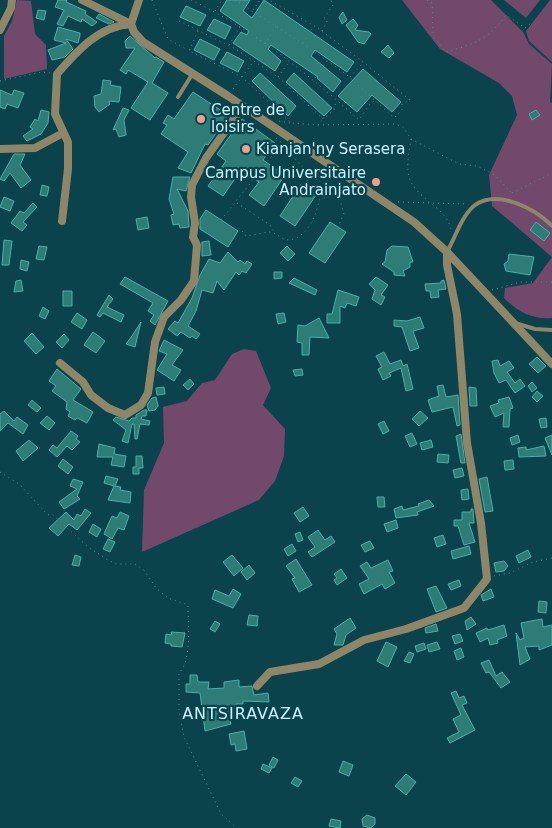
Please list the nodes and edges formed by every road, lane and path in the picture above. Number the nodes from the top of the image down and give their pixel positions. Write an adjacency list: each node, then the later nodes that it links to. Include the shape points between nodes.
1 (12, 0): 20 (street)
2 (82, 0): 16 (street)
3 (139, 0): 16 (street)
4 (152, 0): 26 (path, via 168,39)
5 (191, 0): 12 (path)
6 (222, 0): 12 (path)
7 (235, 0): 13 (path)
8 (260, 0): 13 (path)
9 (269, 0): 18 (path)
10 (331, 0): 22 (path, via 334,5 324,18 327,21)
11 (427, 0): 15 (path, via 432,3 433,36 446,52 482,41 506,15 525,28)
12 (215, 11): 19 (path)
13 (252, 11): 17 (path)
14 (179, 21): 21 (path)
15 (531, 23)
16 (131, 24): 31 (street, via 143,42); 32 (street, via 116,25 84,44)
17 (276, 26): 23 (path); 24 (path)
18 (313, 26): 22 (path); 23 (path)
19 (240, 27): 24 (path); 25 (path)
20 (0, 30)
21 (198, 30): 25 (path); 26 (path)
22 (322, 32): 30 (path)
23 (302, 43): 28 (path)
24 (265, 44): 29 (path)
25 (229, 45): 27 (path)
26 (189, 51): 33 (path)
27 (254, 61): 33 (path); 34 (path)
28 (327, 61): 35 (path); 36 (path)
29 (290, 62): 34 (path); 36 (path)
30 (364, 62): 35 (path); 41 (path, via 410,100 402,104 402,110 394,118)
31 (193, 73): 38 (street); 39 (lane)
32 (57, 74): 37 (path, via 42,72); 45 (street, via 55,114)
33 (242, 77): 38 (path); 44 (path, via 291,123)
34 (278, 77): 43 (path)
35 (350, 78): 41 (path)
36 (314, 79): 40 (path)
37 (0, 81)
38 (228, 96): 42 (street)
39 (178, 97)
40 (337, 99): 41 (path, via 359,120); 43 (path, via 334,110)
41 (374, 101)
42 (243, 106): 51 (street); 70 (street, via 206,158 192,185 193,237 197,245 194,281 164,317 155,342 148,394 141,405 125,415 108,408)
43 (323, 119): 44 (path)
44 (318, 126): 47 (path, via 395,124 403,126)
45 (63, 132): 49 (street, via 35,148); 59 (street, via 68,142 68,169)
46 (275, 137): 48 (path)
47 (411, 139): 50 (path, via 459,164 477,166 495,175 512,193); 55 (path, via 408,162 411,182)
48 (282, 143): 52 (path, via 305,170); 58 (path)
49 (0, 149)
50 (552, 173)
51 (348, 177): 53 (path); 54 (street)
52 (310, 190)
53 (338, 193): 61 (path, via 344,213); 63 (path, via 319,200 317,214 306,230 294,238 285,240)
54 (384, 202): 55 (path); 65 (street, via 414,222)
55 (429, 202): 57 (path); 64 (path, via 449,220)
56 (237, 203): 63 (path, via 270,225)
57 (475, 206): 60 (lane, via 498,200 522,204); 64 (lane)
58 (221, 220)
59 (62, 221)
60 (552, 226)
61 (338, 228)
62 (242, 231): 63 (path, via 246,236)
63 (275, 233)
64 (454, 240): 65 (lane)
65 (447, 252): 67 (street); 74 (street, via 458,314 467,443)
66 (552, 282): 67 (path, via 520,282)
67 (484, 292): 68 (street)
68 (511, 321): 69 (lane, via 535,329); 71 (street)
69 (552, 330)
70 (60, 363)
71 (552, 364)
72 (0, 472): 76 (path, via 19,484 48,515 52,514 88,547 116,564 135,564 168,598 188,605 188,652 179,673 179,710 184,738 221,814)
73 (552, 558): 74 (path, via 533,562 510,573)
74 (487, 576): 75 (street, via 464,608 406,630 364,640 319,664 270,672)
75 (258, 686)
76 (238, 828)

